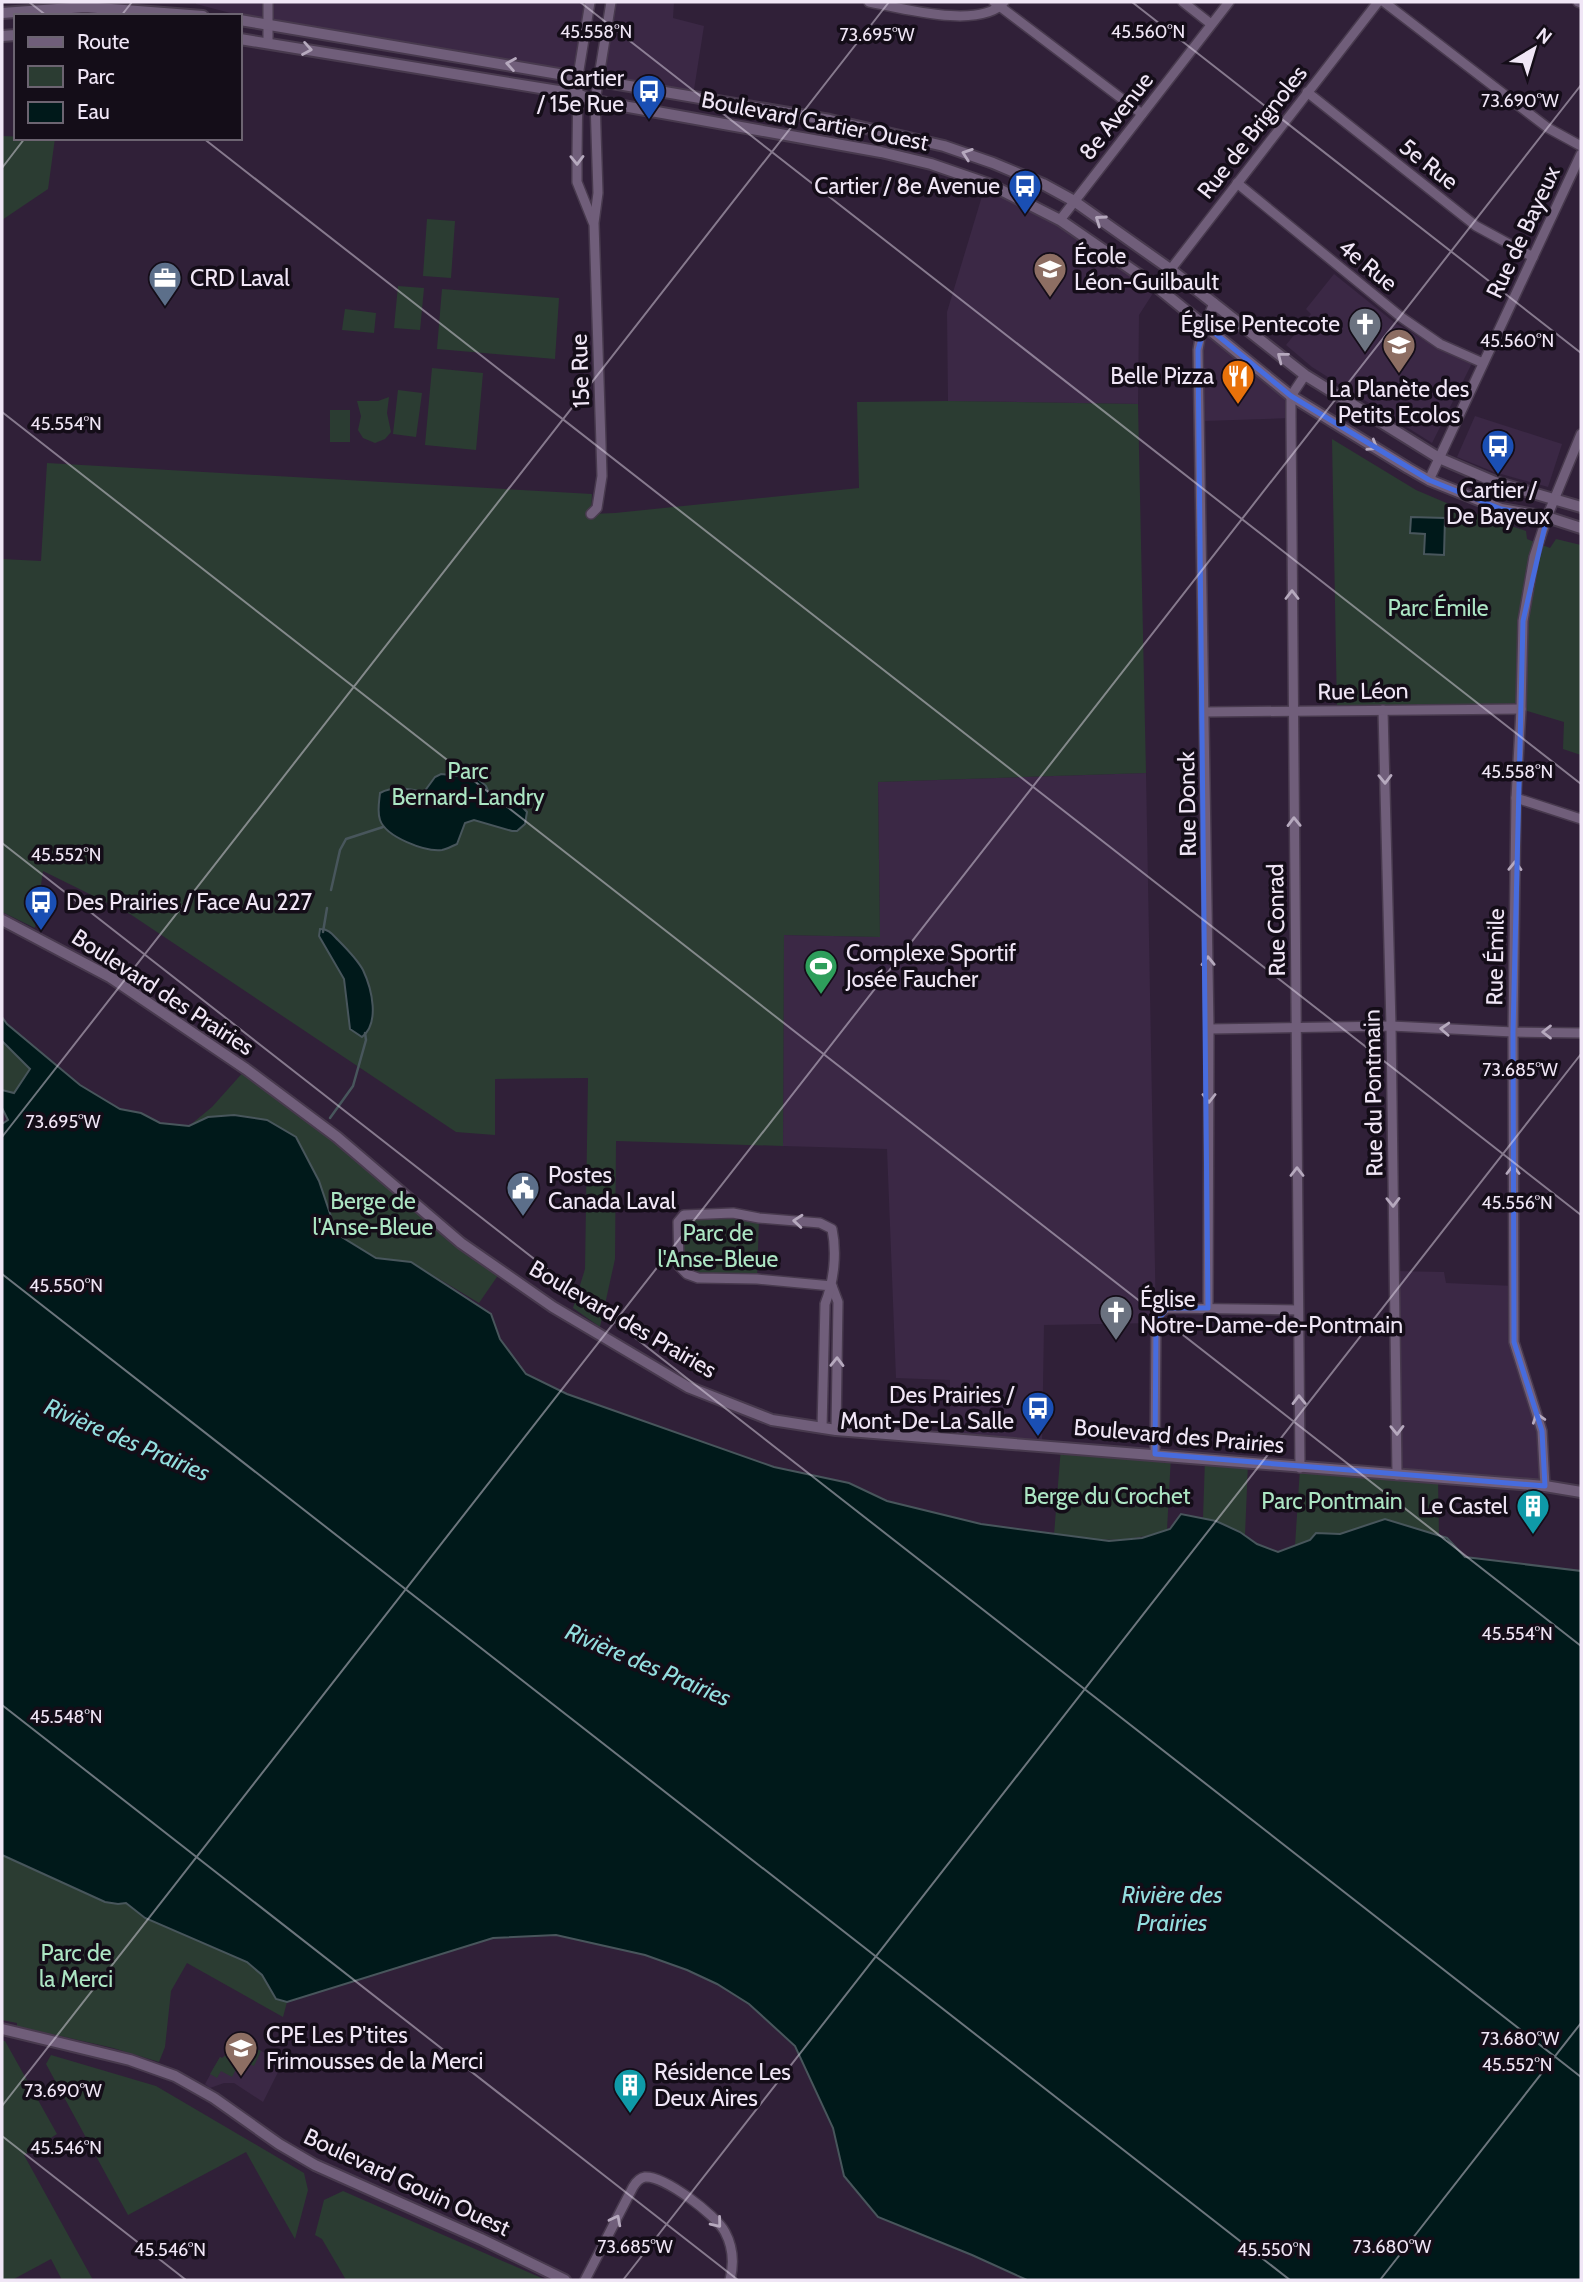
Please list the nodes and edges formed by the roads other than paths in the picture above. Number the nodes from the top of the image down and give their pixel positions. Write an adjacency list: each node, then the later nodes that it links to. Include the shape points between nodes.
1 (268, 2): 15 (street)
2 (590, 2): 19 (street, 15e Rue)
3 (611, 2): 20 (street, 15e Rue)
4 (869, 2): 11 (street)
5 (931, 2): 11 (street)
6 (1183, 2): 16 (street)
7 (1229, 2): 16 (street, 8e Avenue)
8 (1378, 2): 21 (street, Rue de Brignoles)
9 (1384, 2): 25 (street, via 1548,128)
10 (999, 4): 11 (street, via 976,17); 24 (street)
11 (921, 12)
12 (2, 13): 13 (street, via 85,7)
13 (177, 14)
14 (242, 20): 15 (street, Boulevard Cartier Ouest)
15 (268, 23): 18 (street); 19 (street, Boulevard Cartier Ouest, one-way to 15)
16 (1211, 24): 24 (street, 8e Avenue)
17 (242, 39): 18 (street, Boulevard Cartier Ouest)
18 (268, 42): 22 (street, Boulevard Cartier Ouest, one-way to 22)
19 (578, 76): 20 (street, Boulevard Cartier Ouest); 22 (street, 15e Rue)
20 (597, 79): 23 (street, 15e Rue); 28 (street, Boulevard Cartier Ouest, one-way to 20, via 1043,184 944,146 830,120)
21 (1307, 92): 27 (street, Rue de Brignoles); 31 (street, 5e Rue, via 1476,226)
22 (577, 94): 23 (street, Boulevard Cartier Ouest); 30 (street, 15e Rue, one-way to 30, via 578,182)
23 (595, 102): 29 (street, Boulevard Cartier Ouest, via 931,164 989,184); 30 (street, 15e Rue, via 598,193)
24 (1142, 114): 28 (street, 8e Avenue)
25 (1581, 146)
26 (1581, 154): 31 (street, Rue de Bayeux)
27 (1237, 183): 32 (street, Rue de Brignoles); 36 (street, 4e Rue, via 1401,317 1440,344)
28 (1074, 201): 29 (street, 8e Avenue); 32 (street, Boulevard Cartier Ouest, one-way to 28)
29 (1060, 220): 33 (street, Boulevard Cartier Ouest)
30 (594, 223): 44 (street, 15e Rue, via 602,476 597,508)
31 (1533, 257): 36 (street, Rue de Bayeux)
32 (1170, 269): 33 (street, Rue de Brignoles); 34 (street, Boulevard Cartier Ouest)
33 (1157, 287): 35 (street, Boulevard Cartier Ouest)
34 (1214, 303): 35 (street, Rue Donck); 37 (street, Boulevard Cartier Ouest, one-way to 34)
35 (1205, 325): 38 (street, Boulevard Cartier Ouest); 50 (street, Rue Donck, via 1198,350)
36 (1483, 363): 40 (street, Rue de Bayeux)
37 (1305, 375): 38 (street); 40 (street, Boulevard Cartier Ouest)
38 (1291, 396): 41 (street, Boulevard Cartier Ouest, one-way to 41); 49 (street, Rue Conrad, one-way to 38)
39 (1581, 434): 42 (street, Rue Émile)
40 (1439, 458): 41 (street, Rue de Bayeux); 42 (street, Boulevard Cartier Ouest)
41 (1429, 480): 45 (street, Boulevard Cartier Ouest, via 1501,509)
42 (1554, 500): 43 (street, Boulevard Cartier Ouest); 45 (street, Rue Émile)
43 (1581, 507)
44 (591, 514)
45 (1546, 517): 46 (street, Boulevard Cartier Ouest); 47 (street, Rue Émile, via 1523,621)
46 (1581, 528)
47 (1521, 709): 48 (street, Rue Léon); 51 (street, Rue Émile)
48 (1384, 710): 49 (street, Rue Léon); 54 (street, Rue du Pontmain, one-way to 54)
49 (1293, 711): 50 (street, Rue Léon); 56 (street, Rue Conrad, one-way to 49)
50 (1205, 712): 55 (street, Rue Donck, one-way to 50)
51 (1516, 798): 52 (street); 57 (street, Rue Émile, one-way to 51)
52 (1581, 819)
53 (2, 920): 62 (street, Boulevard des Prairies, via 110,977 246,1069 337,1137 461,1243 552,1307 688,1387 772,1420)
54 (1391, 1026): 56 (street); 57 (street, one-way to 54); 66 (street, Rue du Pontmain, one-way to 66)
55 (1209, 1029): 56 (street); 60 (street, Rue Donck, one-way to 60)
56 (1296, 1029): 61 (street, Rue Conrad, one-way to 56)
57 (1513, 1032): 58 (street, one-way to 57); 67 (street, Rue Émile, one-way to 57, via 1542,1431 1514,1342)
58 (1581, 1032)
59 (832, 1286): 59 (street, one-way to 59, via 835,1240 832,1229 820,1223 733,1213 684,1214 678,1222 679,1266 687,1274); 62 (street, via 825,1304); 63 (street, one-way to 59, via 838,1302)
60 (1208, 1308): 61 (street); 64 (street, via 1167,1308 1159,1314)
61 (1298, 1310): 65 (street, Rue Conrad, one-way to 61)
62 (822, 1428): 63 (street, Boulevard des Prairies)
63 (836, 1430): 64 (street, Boulevard des Prairies)
64 (1155, 1454): 65 (street, Boulevard des Prairies)
65 (1300, 1468): 66 (street, Boulevard des Prairies)
66 (1397, 1475): 67 (street, Boulevard des Prairies)
67 (1545, 1486): 68 (street, Boulevard des Prairies)
68 (1581, 1492)
69 (2, 2029): 70 (street, Boulevard Gouin Ouest, via 122,2057 175,2076 315,2165)
70 (565, 2280)
71 (585, 2280): 72 (street, one-way to 72, via 633,2187 645,2177 677,2190 718,2222 732,2254)
72 (730, 2280)

